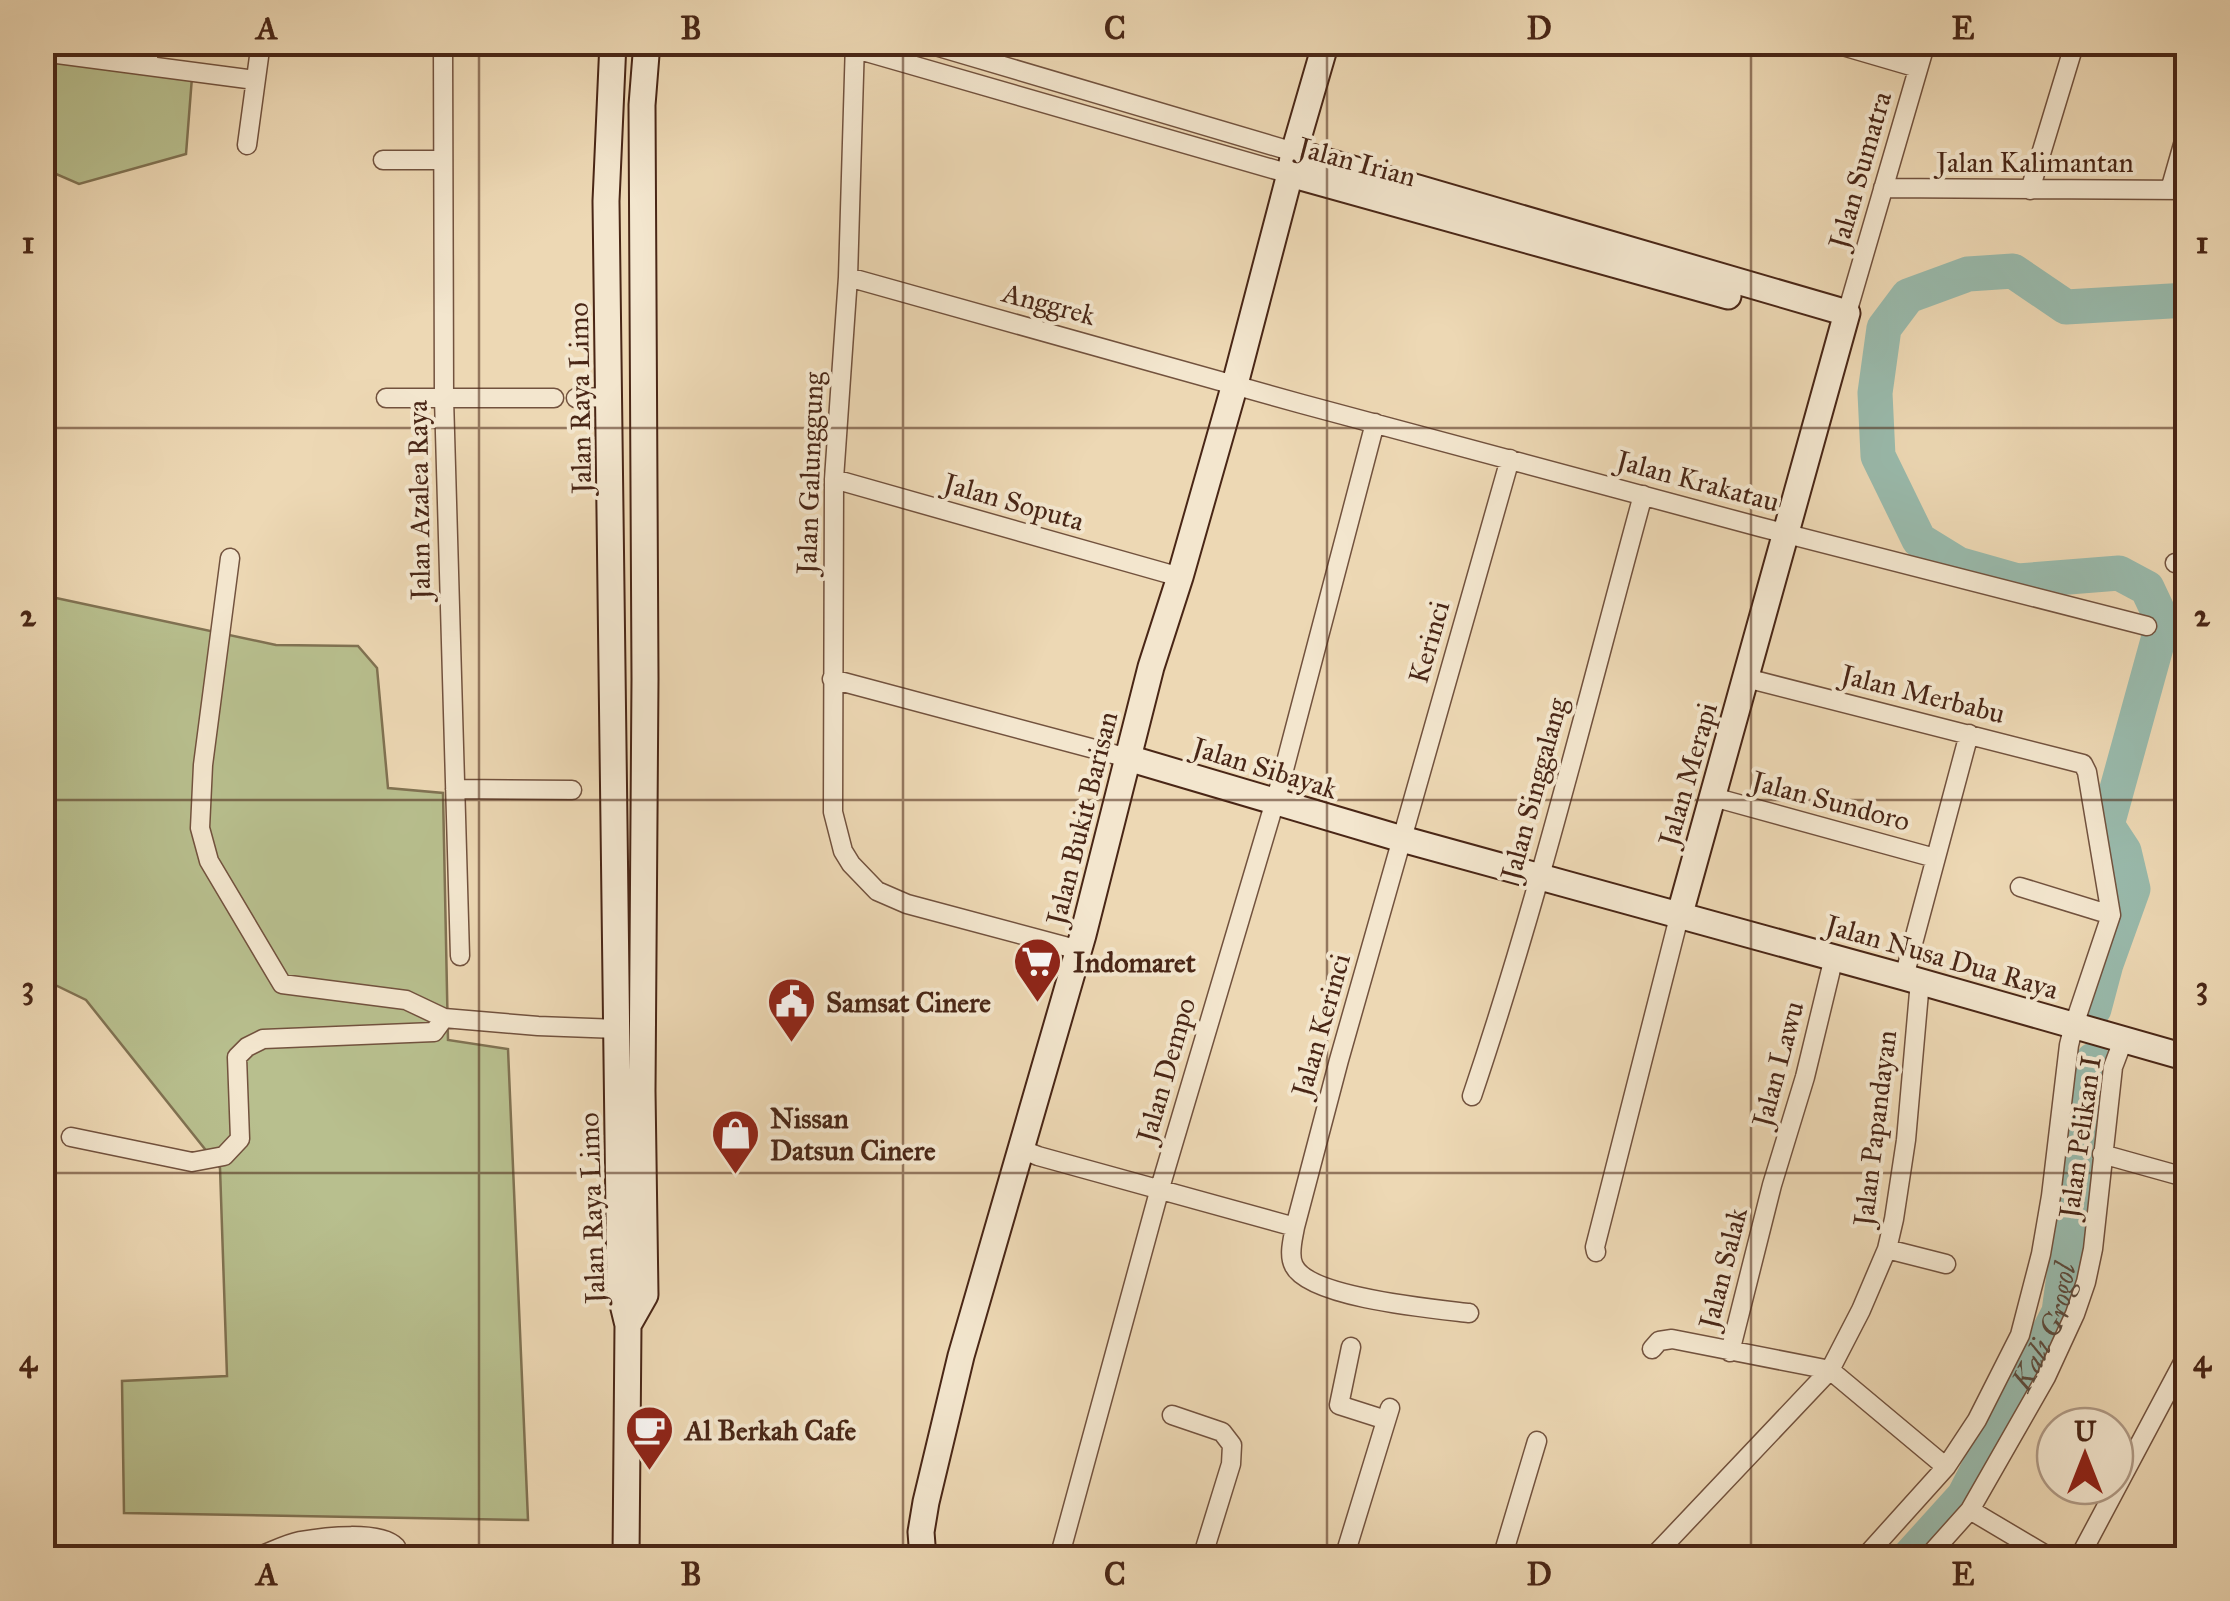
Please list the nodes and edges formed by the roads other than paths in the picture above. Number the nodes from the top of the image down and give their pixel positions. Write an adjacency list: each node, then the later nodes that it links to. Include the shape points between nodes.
1 (150, 42): 13 (street)
2 (260, 42): 15 (street)
3 (443, 42): 19 (street, Jalan Azalea Raya)
4 (613, 42): 27 (street, Jalan Raya Limo, via 606,200)
5 (647, 42): 34 (street, Jalan Raya Limo)
6 (922, 42): 20 (street, Jalan Irian)
7 (1326, 42): 20 (street, Jalan Bukit Barisan)
8 (1829, 42): 14 (street)
9 (1926, 42): 14 (street, Jalan Sumatra)
10 (2075, 42): 22 (street)
11 (856, 46): 20 (street, Jalan Irian); 24 (street, Jalan Galunggung)
12 (45, 49): 13 (street)
13 (147, 65): 15 (street)
14 (1918, 68): 21 (street, Jalan Sumatra)
15 (256, 80): 17 (street)
16 (2188, 127): 23 (street)
17 (247, 145)
18 (383, 160): 19 (street)
19 (444, 160): 29 (street, Jalan Azalea Raya)
20 (1292, 163): 25 (street, Jalan Irian); 26 (street, Jalan Bukit Barisan)
21 (1883, 188): 22 (street, Jalan Kalimantan); 25 (street, Jalan Sumatra)
22 (2030, 190): 23 (street, Jalan Kalimantan)
23 (2179, 190)
24 (848, 277): 26 (street, Anggrek); 36 (street, Jalan Galunggung)
25 (1845, 320): 38 (street, Jalan Merapi)
26 (1235, 384): 32 (street, Jalan Krakatau); 40 (street, Jalan Bukit Barisan)
27 (609, 397): 31 (street); 33 (street, Jalan Raya Limo)
28 (386, 398): 29 (street)
29 (444, 398): 30 (street); 46 (street, Jalan Azalea Raya)
30 (554, 398)
31 (576, 398)
32 (1375, 423): 35 (street, Jalan Krakatau); 49 (street, Jalan Dempo)
33 (611, 446): 34 (street); 59 (street, Jalan Raya Limo)
34 (642, 446): 59 (street, Jalan Raya Limo, via 645,679)
35 (1510, 459): 37 (street, Jalan Krakatau); 50 (street, Kerinci)
36 (834, 479): 40 (street, Jalan Soputa); 42 (street, Jalan Galunggung)
37 (1643, 495): 38 (street, Jalan Krakatau); 52 (street, Jalan Singgalang)
38 (1786, 533): 41 (street, Jalan Krakatau); 43 (street, Jalan Merapi)
39 (230, 558): 61 (street, via 203,766 200,828 209,861 282,984 406,1000)
40 (1180, 577): 45 (street, Jalan Bukit Barisan)
41 (2148, 626)
42 (832, 678): 45 (street, Jalan Sibayak); 56 (street, Jalan Galunggung, via 833,812 851,864 877,891 906,904)
43 (1746, 678): 44 (street, Jalan Merbabu); 48 (street, Jalan Merapi)
44 (1969, 734): 51 (street, Jalan Papandayan); 54 (street, Jalan Merbabu, via 2086,767)
45 (1128, 758): 49 (street, Jalan Sibayak); 56 (street, Jalan Bukit Barisan)
46 (455, 788): 47 (street); 57 (street, Jalan Azalea Raya)
47 (572, 790)
48 (1712, 797): 51 (street, Jalan Sundoro); 55 (street, Jalan Merapi)
49 (1274, 802): 50 (street, Jalan Sibayak); 72 (street, Jalan Dempo)
50 (1402, 840): 52 (street, Jalan Sibayak); 73 (street, Jalan Kerinci)
51 (1936, 858): 60 (street, Jalan Papandayan)
52 (1539, 877): 55 (street, Jalan Sibayak); 66 (street, Jalan Singgalang)
53 (2020, 887): 54 (street)
54 (2111, 915): 62 (street)
55 (1680, 917): 58 (street, Jalan Nusa Dua Raya); 75 (street, Jalan Merapi)
56 (1079, 950): 68 (street, Jalan Bukit Barisan)
57 (460, 956)
58 (1834, 957): 60 (street, Jalan Nusa Dua Raya); 71 (street, Jalan Lawu)
59 (630, 971): 63 (street, Jalan Raya Limo); 78 (street, Jalan Raya Limo, via 645,1295)
60 (1912, 979): 62 (street, Jalan Nusa Dua Raya); 74 (street, Jalan Papandayan, via 1906,1140)
61 (444, 1018): 63 (street); 67 (street, via 434,1032 263,1039 247,1047 237,1057 240,1138 224,1156 192,1162)
62 (2074, 1024): 64 (street, Jalan Nusa Dua Raya); 86 (street, via 2030,1300 1998,1380)
63 (618, 1029): 78 (street, Jalan Raya Limo, via 620,1292)
64 (2124, 1038): 65 (street, Jalan Nusa Dua Raya); 69 (street, Jalan Pelikan I, via 2114,1060)
65 (2188, 1058)
66 (1472, 1096)
67 (70, 1136)
68 (1021, 1149): 72 (street); 91 (street, Jalan Bukit Barisan, via 936,1454)
69 (2102, 1154): 70 (street); 87 (street, Jalan Pelikan I, via 2093,1249 2075,1314)
70 (2188, 1178)
71 (1772, 1185): 81 (street, Jalan Salak)
72 (1160, 1188): 73 (street); 92 (street, Jalan Dempo)
73 (1294, 1227): 77 (street, via 1294,1266 1312,1280 1400,1306)
74 (1886, 1249): 76 (street); 83 (street, Jalan Papandayan)
75 (1596, 1252)
76 (1946, 1264)
77 (1469, 1313)
78 (628, 1324): 90 (street)
79 (1351, 1347): 94 (street, via 1339,1405 1388,1414)
80 (1652, 1349): 81 (street, via 1672,1339)
81 (1730, 1352): 83 (street, Jalan Salak)
82 (2188, 1352): 100 (street)
83 (1830, 1370): 86 (street, Jalan Salak); 96 (street, Jalan Papandayan)
84 (1172, 1415): 93 (street, via 1222,1432 1232,1444 1232,1464)
85 (1537, 1441): 95 (street)
86 (1946, 1467): 97 (street)
87 (1970, 1510): 98 (street, Jalan Pelikan I); 99 (street)
88 (254, 1558): 89 (street, via 298,1542 367,1536 389,1540)
89 (396, 1558)
90 (626, 1558)
91 (922, 1558)
92 (1059, 1558)
93 (1202, 1558)
94 (1344, 1558)
95 (1502, 1558)
96 (1652, 1558)
97 (1864, 1558)
98 (1927, 1558)
99 (2052, 1558)
100 (2078, 1558)

